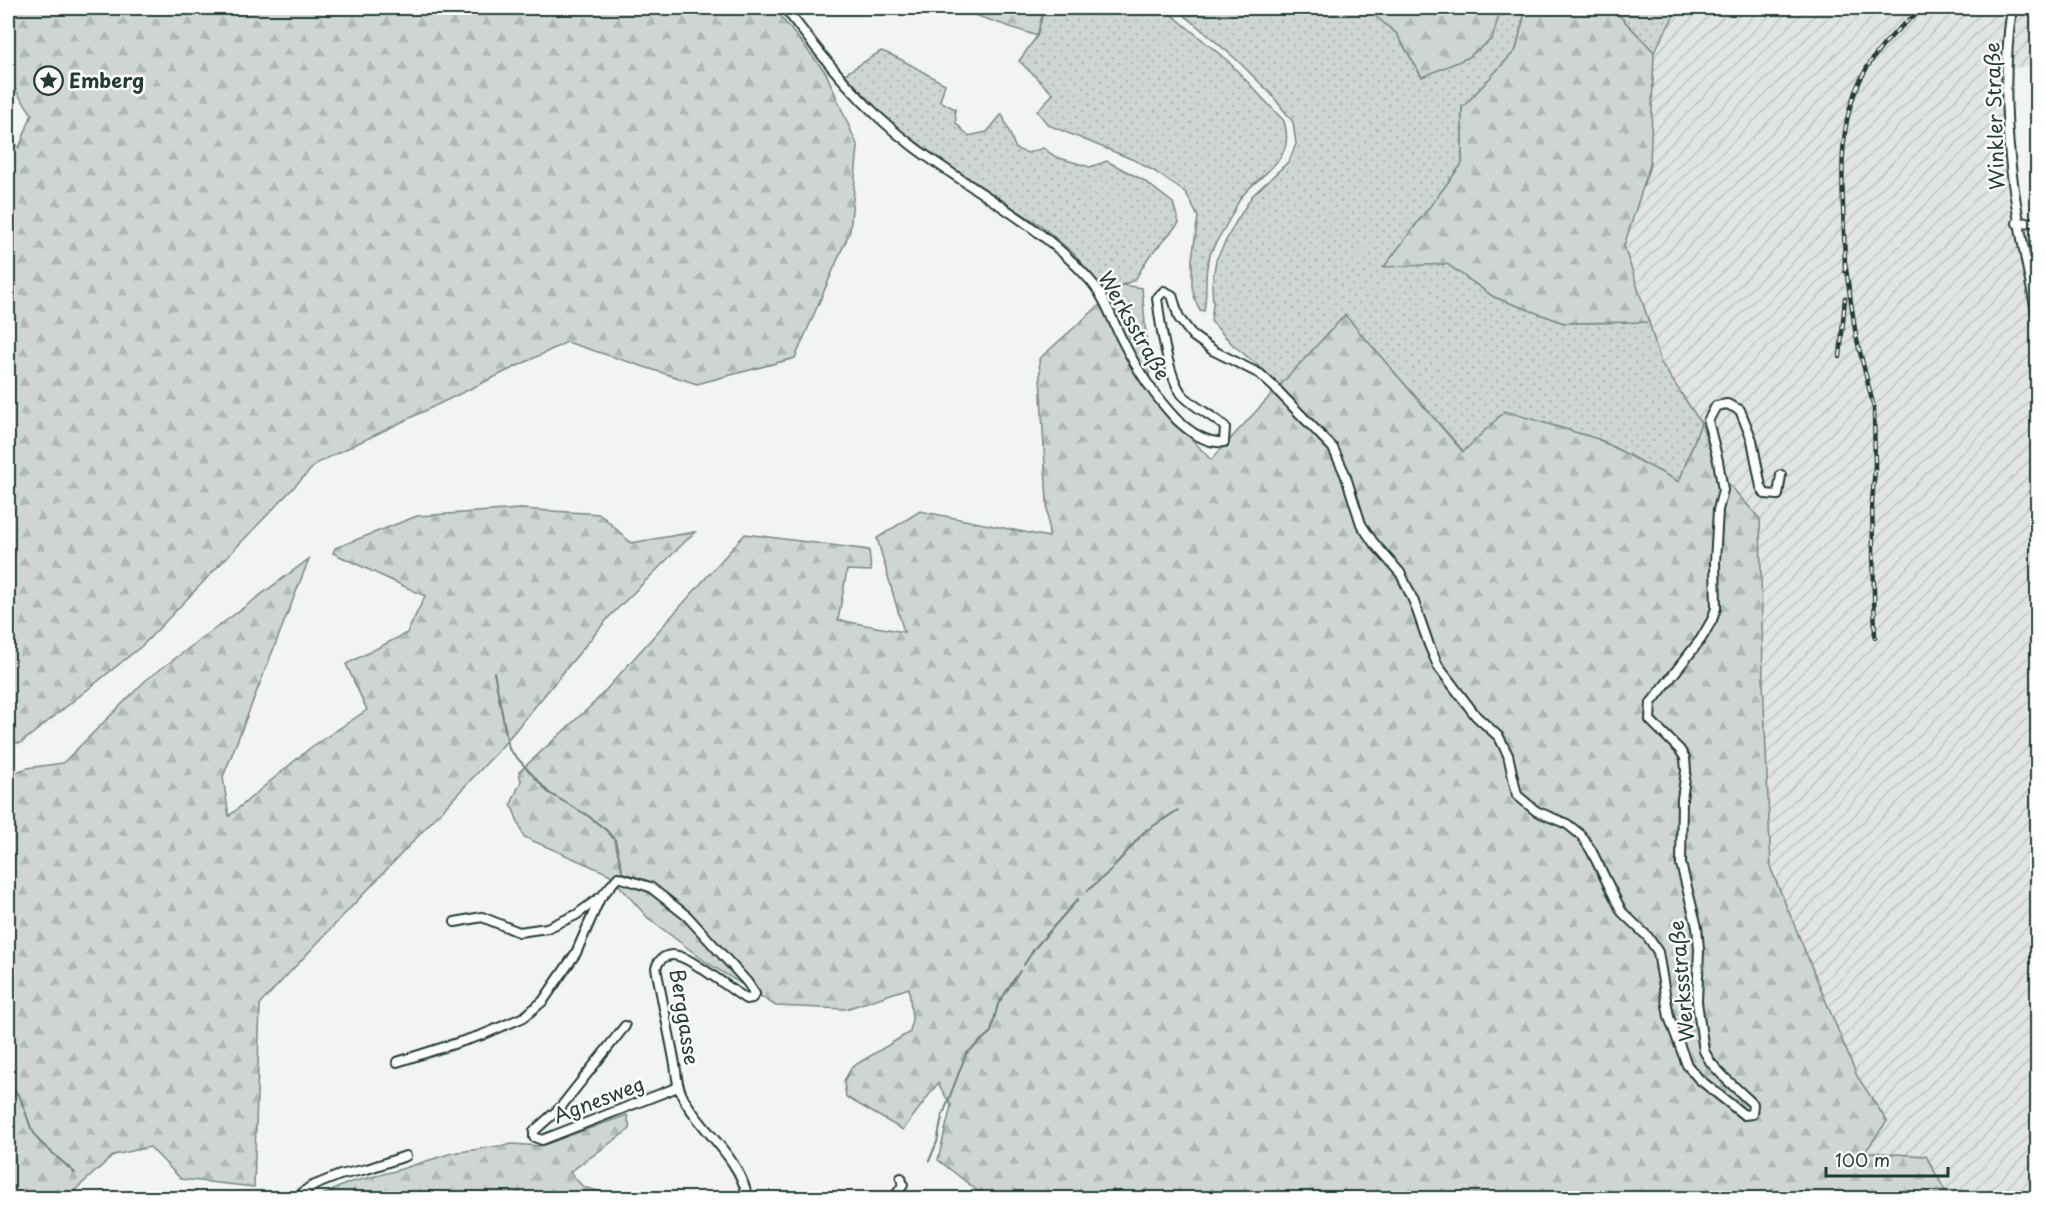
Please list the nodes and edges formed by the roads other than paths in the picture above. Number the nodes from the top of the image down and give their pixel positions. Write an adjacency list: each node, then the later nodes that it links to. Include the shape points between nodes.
1 (784, 8): 6 (street, Werksstraße, via 852,92 882,122 1055,244 1073,262 1106,304 1144,381 1187,429 1212,443 1224,442 1225,427 1181,393 1172,372 1157,298 1164,291 1172,295 1179,318 1193,336 1260,374 1333,448 1361,524 1401,574 1438,666 1476,716 1498,737 1508,755 1517,795 1536,811 1567,824 1581,835 1622,912 1658,952 1669,1017 1687,1065 1744,1115 1752,1114 1753,1104 1711,1063 1704,1051 1697,1002 1697,927 1681,864 1686,765 1680,750 1650,720 1649,711 1662,687 1701,639 1716,608 1718,510 1723,490 1708,421 1716,406 1727,404 1740,410 1752,440 1764,494 1778,495)
2 (2012, 8): 4 (street, Winkler Straße, via 2006,75 2009,151)
3 (2037, 222): 4 (street)
4 (2018, 223): 5 (street, Winkler Straße)
5 (2037, 320)
6 (1781, 475)
7 (602, 896): 8 (street, Berggasse, via 576,915 547,928 519,933 482,917); 10 (street, Berggasse, via 576,953 543,1001 524,1017); 11 (street, Berggasse, via 618,877 651,887 687,916 755,994 746,999 681,956 666,956 658,962)
8 (455, 922)
9 (625, 1026): 11 (street, Agnesweg, via 560,1108 534,1131 534,1137 542,1140)
10 (398, 1062)
11 (678, 1087): 15 (street, Berggasse, via 732,1160)
12 (406, 1156): 14 (street, via 340,1175)
13 (901, 1178): 16 (street, via 903,1185)
14 (297, 1198)
15 (748, 1198)
16 (894, 1198)

